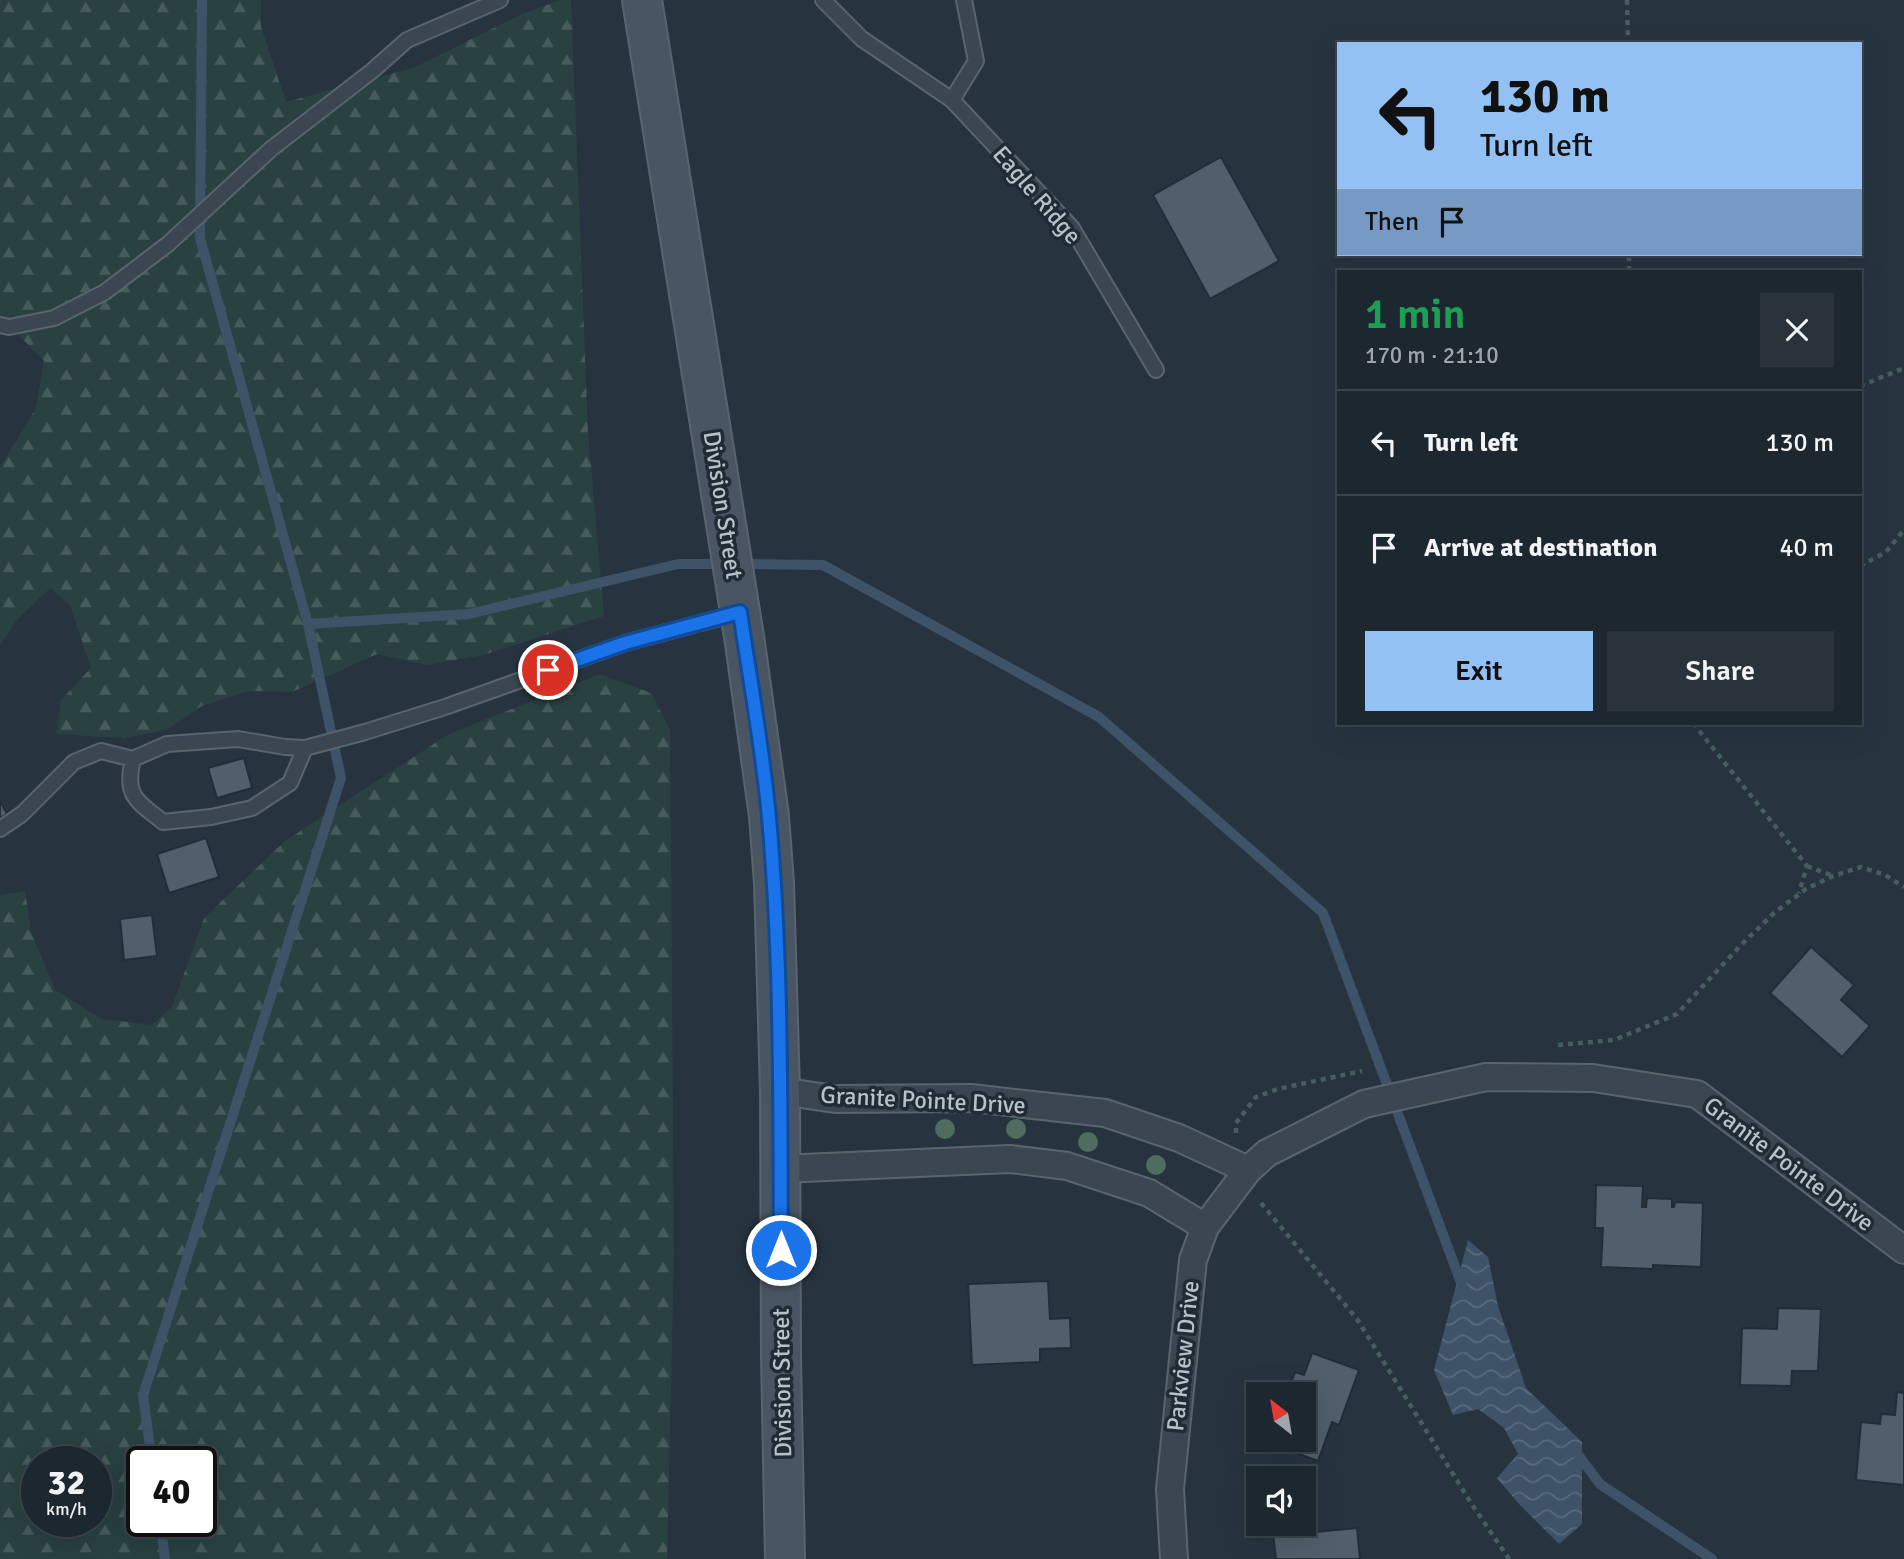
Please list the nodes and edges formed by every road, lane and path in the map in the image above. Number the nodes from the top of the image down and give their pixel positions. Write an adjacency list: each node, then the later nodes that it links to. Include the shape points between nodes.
1 (500, 0): 8 (lane, via 407,40 271,149 168,244 104,292 54,318)
2 (642, 0): 14 (street, Division Street)
3 (823, 0): 7 (lane, Eagle Ridge, via 862,39)
4 (964, 0): 7 (lane, via 976,61)
5 (1627, 0): 6 (path)
6 (1628, 42)
7 (952, 100): 10 (lane, Eagle Ridge, via 1072,229)
8 (0, 325)
9 (1904, 368): 11 (path)
10 (1156, 370)
11 (1862, 385)
12 (1904, 530): 13 (path, via 1886,552)
13 (1862, 565)
14 (740, 612): 16 (lane, via 625,643 445,707); 25 (street, Division Street, via 769,816)
15 (1695, 725): 19 (path)
16 (306, 748): 17 (lane, via 238,739 167,744); 17 (lane, via 290,783 252,808 163,822 136,800 128,780)
17 (133, 759): 18 (lane, via 101,751 74,762 22,814)
18 (0, 829)
19 (1807, 866): 20 (path); 22 (path)
20 (1833, 876): 21 (path, via 1861,867); 22 (path)
21 (1904, 887)
22 (1798, 894): 23 (path, via 1740,946 1677,1014 1614,1040)
23 (1550, 1045)
24 (1364, 1070): 27 (path, via 1256,1097 1236,1123 1236,1145)
25 (780, 1091): 26 (street, Division Street); 27 (street, Granite Pointe Drive, via 835,1099 971,1098 1105,1113 1179,1138)
26 (780, 1169): 28 (street, via 1010,1159 1067,1166 1149,1194); 30 (street, Division Street)
27 (1248, 1170): 28 (street, Parkview Drive); 29 (street, Granite Pointe Drive, via 1267,1153 1364,1104 1486,1077 1592,1079 1697,1094); 32 (path, via 1263,1208 1357,1319)
28 (1205, 1227): 31 (street, Parkview Drive, via 1193,1260 1170,1489)
29 (1904, 1250)
30 (785, 1559)
31 (1174, 1559)
32 (1509, 1559)

